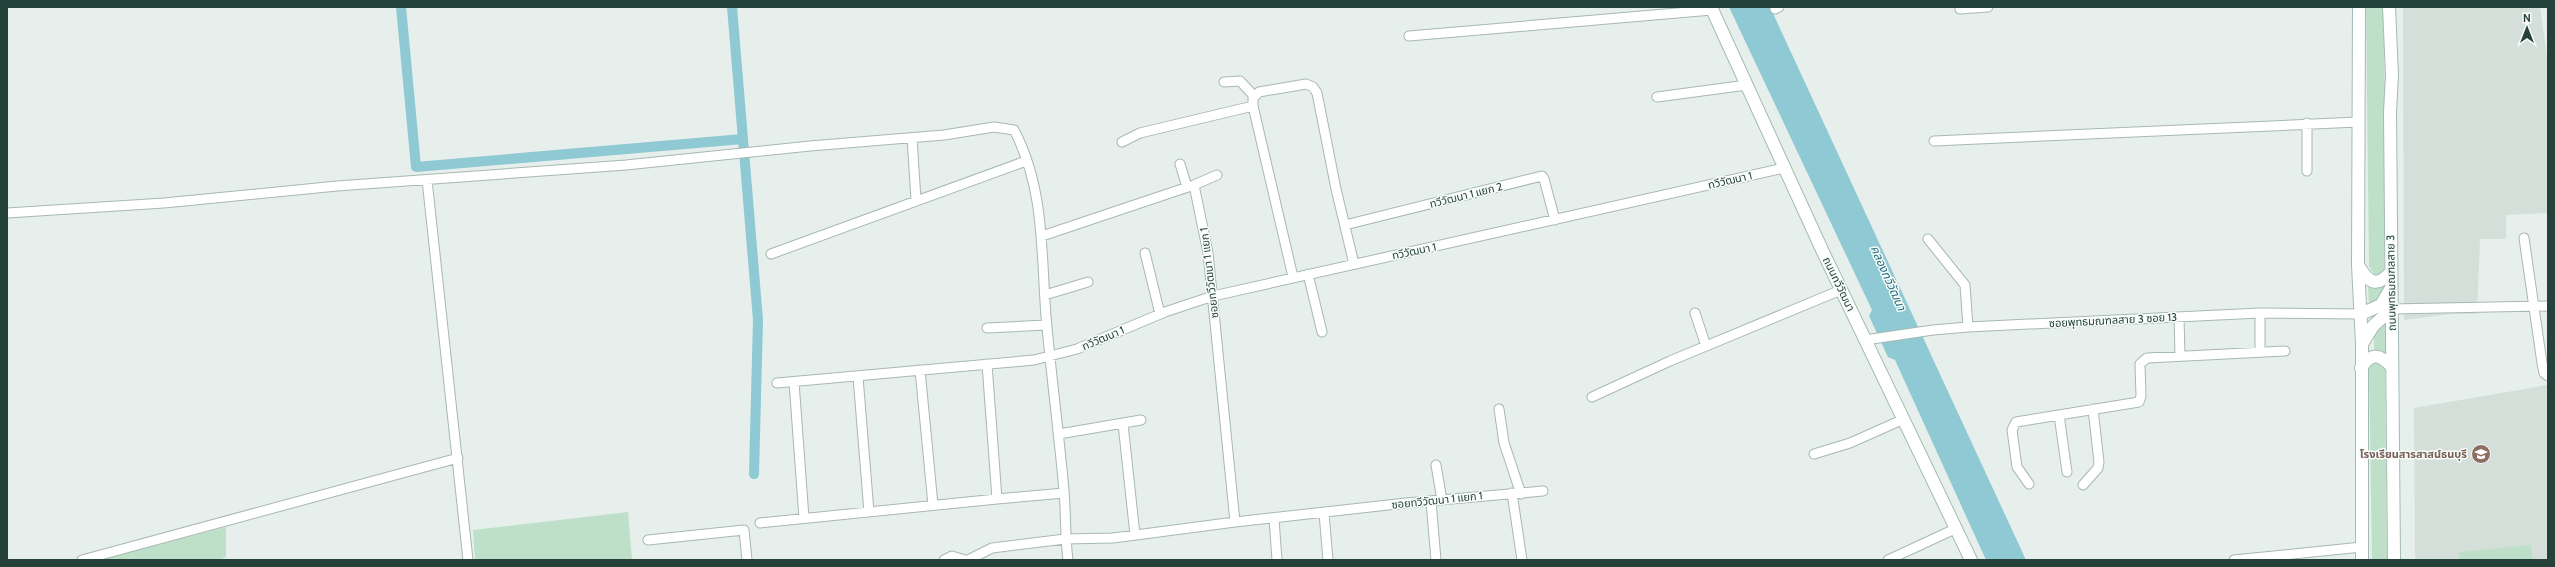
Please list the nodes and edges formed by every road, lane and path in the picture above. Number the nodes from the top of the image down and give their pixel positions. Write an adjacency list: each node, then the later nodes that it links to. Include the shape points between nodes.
1 (1988, 7): 5 (street)
2 (2359, 7): 12 (main road)
3 (2389, 7): 35 (main road, ถนนพุทธมณฑลสาย 3, via 2392,75)
4 (1711, 9): 6 (street); 8 (main road, ถนนทวีวัฒนา)
5 (1960, 9)
6 (1409, 36)
7 (1224, 82): 9 (street, via 1240,81)
8 (1747, 86): 10 (street); 19 (main road, ถนนทวีวัฒนา)
9 (1254, 96): 11 (street); 27 (street, via 1259,92 1296,85 1306,84 1313,87 1317,93)
10 (1657, 98)
11 (1253, 106): 16 (street, via 1140,133); 37 (street)
12 (2358, 122): 13 (street); 34 (main road)
13 (2307, 123): 15 (street); 20 (street)
14 (912, 138): 17 (street, via 1004,127 1014,130); 22 (street, via 626,165); 24 (street)
15 (1934, 141)
16 (1122, 142)
17 (1026, 161): 24 (street); 28 (street, via 1035,192)
18 (1180, 164): 23 (street, ซอยทวีวัฒนา 1 แยก 1)
19 (1784, 168): 26 (street, ทวีวัฒนา 1); 40 (main road, ถนนทวีวัฒนา)
20 (2307, 171)
21 (1217, 175): 23 (street)
22 (427, 180): 25 (street, via 164,203); 79 (street)
23 (1190, 186): 28 (street); 42 (street, ซอยทวีวัฒนา 1 แยก 1, via 1203,224)
24 (916, 200): 32 (street)
25 (7, 213)
26 (1555, 220): 27 (street, ทวีวัฒนา 1 แยก 2, via 1542,176); 33 (street, ทวีวัฒนา 1)
27 (1346, 225): 33 (street)
28 (1042, 236): 41 (street)
29 (2524, 238): 43 (street)
30 (1928, 239): 52 (street, via 1965,285)
31 (1145, 253): 48 (street)
32 (770, 254)
33 (1354, 264): 36 (street, ทวีวัฒนา 1)
34 (2358, 265): 35 (main road, via 2368,280 2375,282 2385,279); 49 (main road)
35 (2391, 272): 39 (main road, ถนนพุทธมณฑลสาย 3)
36 (1308, 274): 37 (street, ทวีวัฒนา 1); 54 (street)
37 (1293, 277): 42 (street, ทวีวัฒนา 1)
38 (1088, 282): 41 (street)
39 (2392, 286): 45 (main road, ถนนพุทธมณฑลสาย 3); 49 (main road, via 2381,306)
40 (1841, 290): 55 (main road, ถนนทวีวัฒนา); 57 (street)
41 (1045, 295): 51 (street)
42 (1213, 296): 48 (street, ทวีวัฒนา 1); 95 (street, ซอยทวีวัฒนา 1 แยก 1)
43 (2533, 306): 44 (street); 45 (street); 66 (street, via 2544,373)
44 (2548, 306)
45 (2392, 309): 56 (main road, via 2377,322); 63 (main road, ถนนพุทธมณฑลสาย 3)
46 (1695, 313): 57 (street)
47 (2260, 313): 49 (street, ซอยพุทธมณฑลสาย 3 ซอย 13); 50 (street, ซอยพุทธมณฑลสาย 3 ซอย 13); 59 (street)
48 (1160, 314): 60 (street, ทวีวัฒนา 1, via 1077,349 1057,356)
49 (2360, 314): 56 (main road)
50 (2179, 317): 52 (street, ซอยพุทธมณฑลสาย 3 ซอย 13); 61 (street)
51 (1047, 325): 53 (street); 60 (street)
52 (1968, 327): 55 (street, ซอยพุทธมณฑลสาย 3 ซอย 13)
53 (987, 328)
54 (1322, 332)
55 (1865, 340): 74 (main road, ถนนทวีวัฒนา)
56 (2362, 344): 64 (main road)
57 (1706, 346): 70 (street)
58 (2285, 351): 59 (street)
59 (2260, 352): 61 (street)
60 (1051, 355): 62 (street, ทวีวัฒนา 1, via 1034,360); 77 (street)
61 (2180, 356): 72 (street, via 2143,360 2140,364 2139,402)
62 (987, 364): 65 (street, ทวีวัฒนา 1); 87 (street)
63 (2392, 367): 64 (main road, via 2384,358 2373,357 2366,360); 117 (main road, ถนนพุทธมณฑลสาย 3)
64 (2361, 368): 101 (main road)
65 (920, 370): 67 (street, ทวีวัฒนา 1); 90 (street)
66 (2548, 376)
67 (858, 377): 68 (street, ทวีวัฒนา 1); 91 (street)
68 (794, 382): 69 (street, ทวีวัฒนา 1); 93 (street)
69 (777, 383)
70 (1592, 397)
71 (1499, 409): 86 (street, via 1504,444)
72 (2094, 409): 73 (street); 83 (street, via 2099,462 2098,468)
73 (2059, 414): 81 (street); 82 (street, via 2022,420 2013,425 2017,467)
74 (1904, 419): 78 (street, via 1850,444); 97 (main road, ถนนทวีวัฒนา)
75 (1141, 420): 76 (street)
76 (1123, 424): 77 (street); 98 (street)
77 (1059, 434): 85 (street)
78 (1814, 454)
79 (458, 458): 103 (street); 104 (street)
80 (1436, 465): 88 (street)
81 (2067, 472)
82 (2029, 484)
83 (2083, 485)
84 (1543, 491): 86 (street, ซอยทวีวัฒนา 1 แยก 1)
85 (1064, 492): 87 (street); 99 (street)
86 (1517, 493): 88 (street, ซอยทวีวัฒนา 1 แยก 1); 112 (street)
87 (997, 499): 90 (street)
88 (1442, 500): 89 (street, ซอยทวีวัฒนา 1 แยก 1)
89 (1431, 501): 92 (street, ซอยทวีวัฒนา 1 แยก 1); 111 (street)
90 (933, 505): 91 (street)
91 (869, 512): 93 (street)
92 (1324, 513): 94 (street, ซอยทวีวัฒนา 1 แยก 1); 110 (street)
93 (804, 518): 96 (street)
94 (1274, 519): 95 (street, ซอยทวีวัฒนา 1 แยก 1); 109 (street)
95 (1235, 522): 98 (street, ซอยทวีวัฒนา 1 แยก 1)
96 (760, 523)
97 (1956, 528): 102 (street); 114 (main road, ถนนทวีวัฒนา)
98 (1135, 535): 99 (street, ซอยทวีวัฒนา 1 แยก 1)
99 (1065, 539): 107 (street, ซอยทวีวัฒนา 1 แยก 1, via 992,548); 108 (street)
100 (648, 540): 105 (street, via 744,530)
101 (2362, 547): 115 (street); 116 (main road)
102 (1899, 558): 113 (street)
103 (82, 560)
104 (468, 560)
105 (747, 560)
106 (944, 560): 107 (street, via 952,556)
107 (966, 560)
108 (1068, 560)
109 (1277, 560)
110 (1328, 560)
111 (1436, 560)
112 (1522, 560)
113 (1888, 560)
114 (1971, 560)
115 (2234, 560)
116 (2362, 560)
117 (2394, 560)

